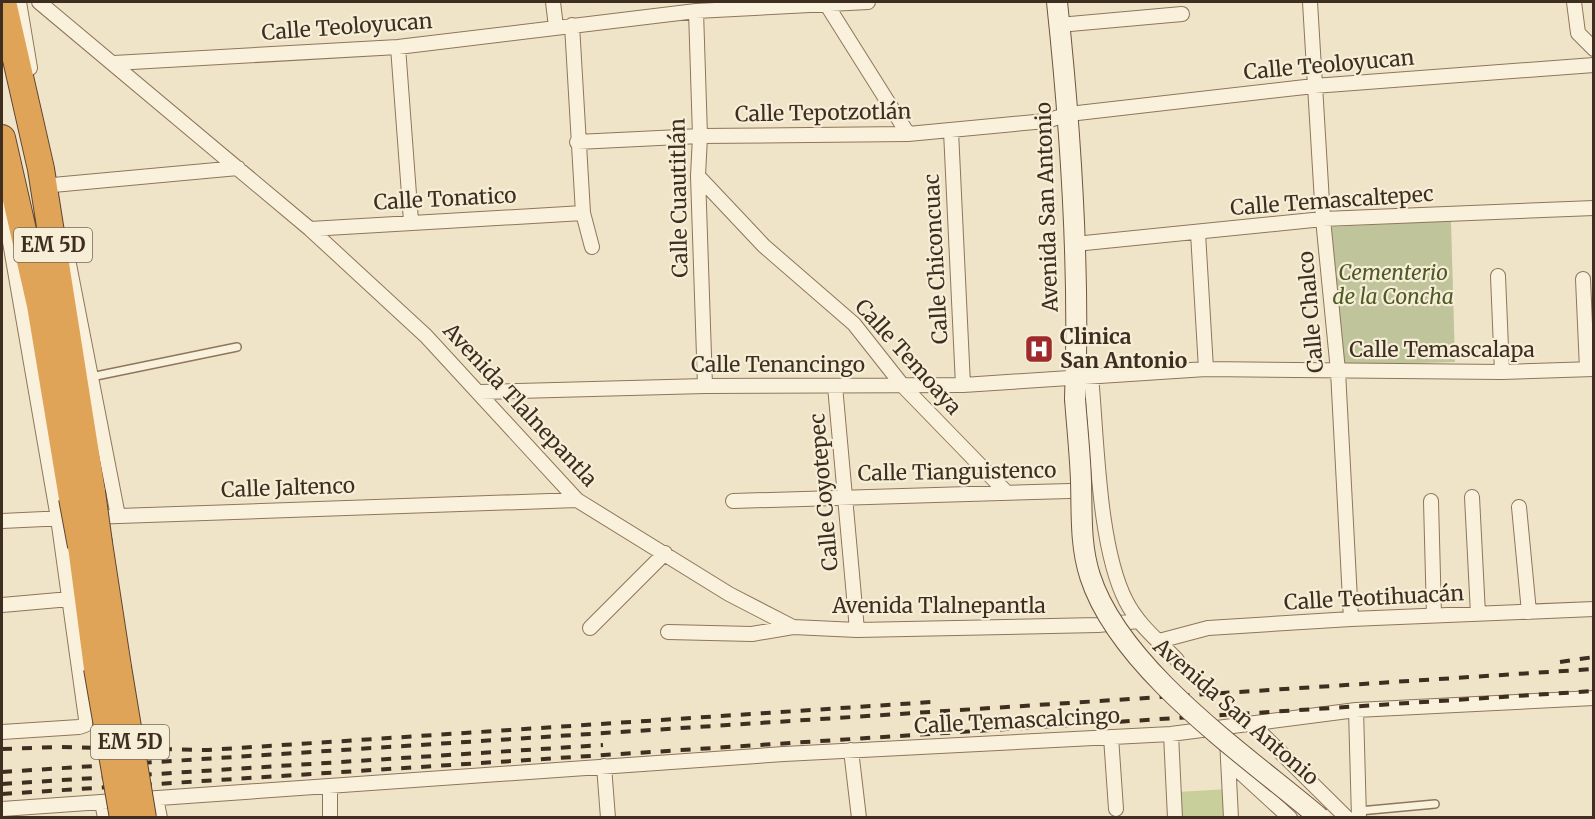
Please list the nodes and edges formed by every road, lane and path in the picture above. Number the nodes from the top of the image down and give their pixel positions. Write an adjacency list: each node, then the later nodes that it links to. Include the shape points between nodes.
1 (3, 2): 59 (highway, EM 5D, via 41,169)
2 (19, 2): 28 (street)
3 (39, 2): 17 (street, Avenida Tlalnepantla)
4 (553, 2): 14 (street)
5 (868, 2): 9 (street, Calle Teoloyucan)
6 (1057, 2): 13 (main road, Avenida San Antonio)
7 (1310, 2): 19 (street, Calle Chalco)
8 (1574, 2): 16 (street, via 1578,33)
9 (825, 3): 10 (street, Calle Teoloyucan); 22 (street)
10 (705, 7): 12 (street, Calle Teoloyucan); 23 (street, Calle Cuautitlán)
11 (1182, 15): 13 (street)
12 (572, 25): 14 (street, Calle Teoloyucan); 25 (street)
13 (1059, 25): 20 (main road, Avenida San Antonio)
14 (556, 27): 15 (street, Calle Teoloyucan)
15 (398, 47): 17 (street, Calle Teoloyucan); 33 (street)
16 (1593, 49)
17 (114, 63): 26 (street, Avenida Tlalnepantla)
18 (1593, 65): 19 (street, Calle Teoloyucan)
19 (1314, 86): 20 (street, Calle Teoloyucan); 32 (street, Calle Chalco)
20 (1069, 114): 21 (street, Calle Tepotzotlán, via 1046,121); 36 (main road, Avenida San Antonio)
21 (951, 131): 22 (street, Calle Tepotzotlán); 47 (street, Calle Chiconcuac)
22 (908, 134): 23 (street, Calle Tepotzotlán)
23 (700, 136): 25 (street, Calle Tepotzotlán); 27 (street, Calle Cuautitlán)
24 (2, 138): 59 (highway, EM 5D, via 40,305)
25 (577, 142): 31 (street)
26 (238, 168): 28 (street); 34 (street, Avenida Tlalnepantla)
27 (698, 176): 48 (street, Calle Cuautitlán); 50 (street, Calle Temoaya, via 764,246 854,324)
28 (53, 185): 45 (street)
29 (2, 195): 59 (street)
30 (1593, 208): 32 (street, Calle Temascaltepec)
31 (583, 213): 33 (street, Calle Tonatico); 37 (street)
32 (1323, 219): 35 (street, Calle Temascaltepec); 43 (street, Calle Chalco)
33 (411, 221): 34 (street, Calle Tonatico)
34 (309, 229): 51 (street, Avenida Tlalnepantla, via 426,336)
35 (1198, 233): 36 (street, Calle Temascaltepec); 41 (street)
36 (1075, 244): 46 (main road, Avenida San Antonio)
37 (592, 247)
38 (1498, 276): 44 (street)
39 (1583, 279): 42 (street)
40 (237, 347): 45 (lane)
41 (1206, 369): 43 (street, Calle Temascalapa); 46 (street, Calle Temascalapa)
42 (1590, 369): 44 (street, Calle Temascalapa)
43 (1338, 371): 44 (street, Calle Temascalapa); 70 (street, Calle Chalco)
44 (1502, 372)
45 (91, 377): 61 (street)
46 (1083, 377): 47 (street, Calle Tenancingo); 71 (street, Avenida San Antonio, via 1118,580); 105 (main road, Avenida San Antonio, bridge, via 1075,399 1081,532 1101,604 1135,655 1162,682)
47 (963, 385): 50 (street, Calle Tenancingo)
48 (705, 386): 49 (street, Calle Tenancingo); 51 (street, Calle Tenancingo)
49 (835, 386): 50 (street, Calle Tenancingo); 54 (street, Calle Coyotepec)
50 (903, 386): 53 (street, Calle Temoaya)
51 (480, 392): 56 (street, Avenida Tlalnepantla)
52 (1070, 491): 53 (street, Calle Tianguistenco)
53 (1007, 493): 54 (street, Calle Tianguistenco)
54 (845, 496): 57 (street, Calle Tianguistenco); 74 (street, Calle Coyotepec)
55 (1472, 497): 68 (street)
56 (577, 500): 61 (street, Calle Jaltenco); 63 (street, Avenida Tlalnepantla)
57 (733, 501)
58 (1431, 501): 69 (street)
59 (74, 502): 61 (street, Calle Jaltenco); 62 (street, Calle Jaltenco); 64 (street); 78 (highway, EM 5D, bridge, via 90,545)
60 (1520, 507): 67 (street)
61 (118, 516)
62 (2, 521)
63 (665, 553): 72 (street, Avenida Tlalnepantla, via 729,594); 73 (street)
64 (70, 599): 65 (street); 83 (street, via 85,725)
65 (2, 605)
66 (1593, 609): 67 (street, Calle Teotihuacán)
67 (1529, 612): 68 (street, Calle Teotihuacán)
68 (1478, 614): 69 (street, Calle Teotihuacán)
69 (1434, 615): 70 (street, Calle Teotihuacán)
70 (1351, 619): 76 (street, Calle Teotihuacán, via 1208,628)
71 (1139, 621): 74 (street, Avenida Tlalnepantla, via 1098,626); 76 (street, Avenida San Antonio)
72 (793, 627): 74 (street, Avenida Tlalnepantla); 75 (street, via 752,634)
73 (590, 628)
74 (857, 630)
75 (668, 632)
76 (1159, 641): 77 (street, Avenida San Antonio)
77 (1177, 660)
78 (107, 667): 92 (highway, EM 5D, bridge); 97 (highway, EM 5D, bridge)
79 (1593, 698): 80 (street, Calle Temascalcingo)
80 (1356, 710): 81 (street, Calle Temascalcingo); 95 (street)
81 (1252, 725): 82 (street, Calle Temascalcingo); 95 (street, Avenida San Antonio)
82 (1227, 728): 84 (street, Calle Temascalcingo); 87 (street)
83 (2, 732)
84 (1171, 734): 85 (street, Calle Temascalcingo); 102 (street)
85 (1111, 737): 86 (street, Calle Temascalcingo); 94 (street)
86 (851, 750): 88 (street, Calle Temascalcingo); 101 (street)
87 (1228, 761): 103 (street); 104 (street, Avenida San Antonio)
88 (604, 766): 89 (street, Calle Temascalcingo); 100 (street)
89 (330, 786): 92 (street, Calle Temascalcingo); 99 (street)
90 (102, 802): 92 (street, Calle Temascalcingo); 93 (street, Calle Temascalcingo); 96 (street)
91 (1435, 804): 95 (lane)
92 (149, 808): 98 (street)
93 (2, 809)
94 (1116, 809)
95 (1355, 815)
96 (105, 818)
97 (123, 818)
98 (160, 818)
99 (330, 818)
100 (608, 818)
101 (860, 818)
102 (1175, 818)
103 (1231, 818)
104 (1290, 818)
105 (1320, 818)

